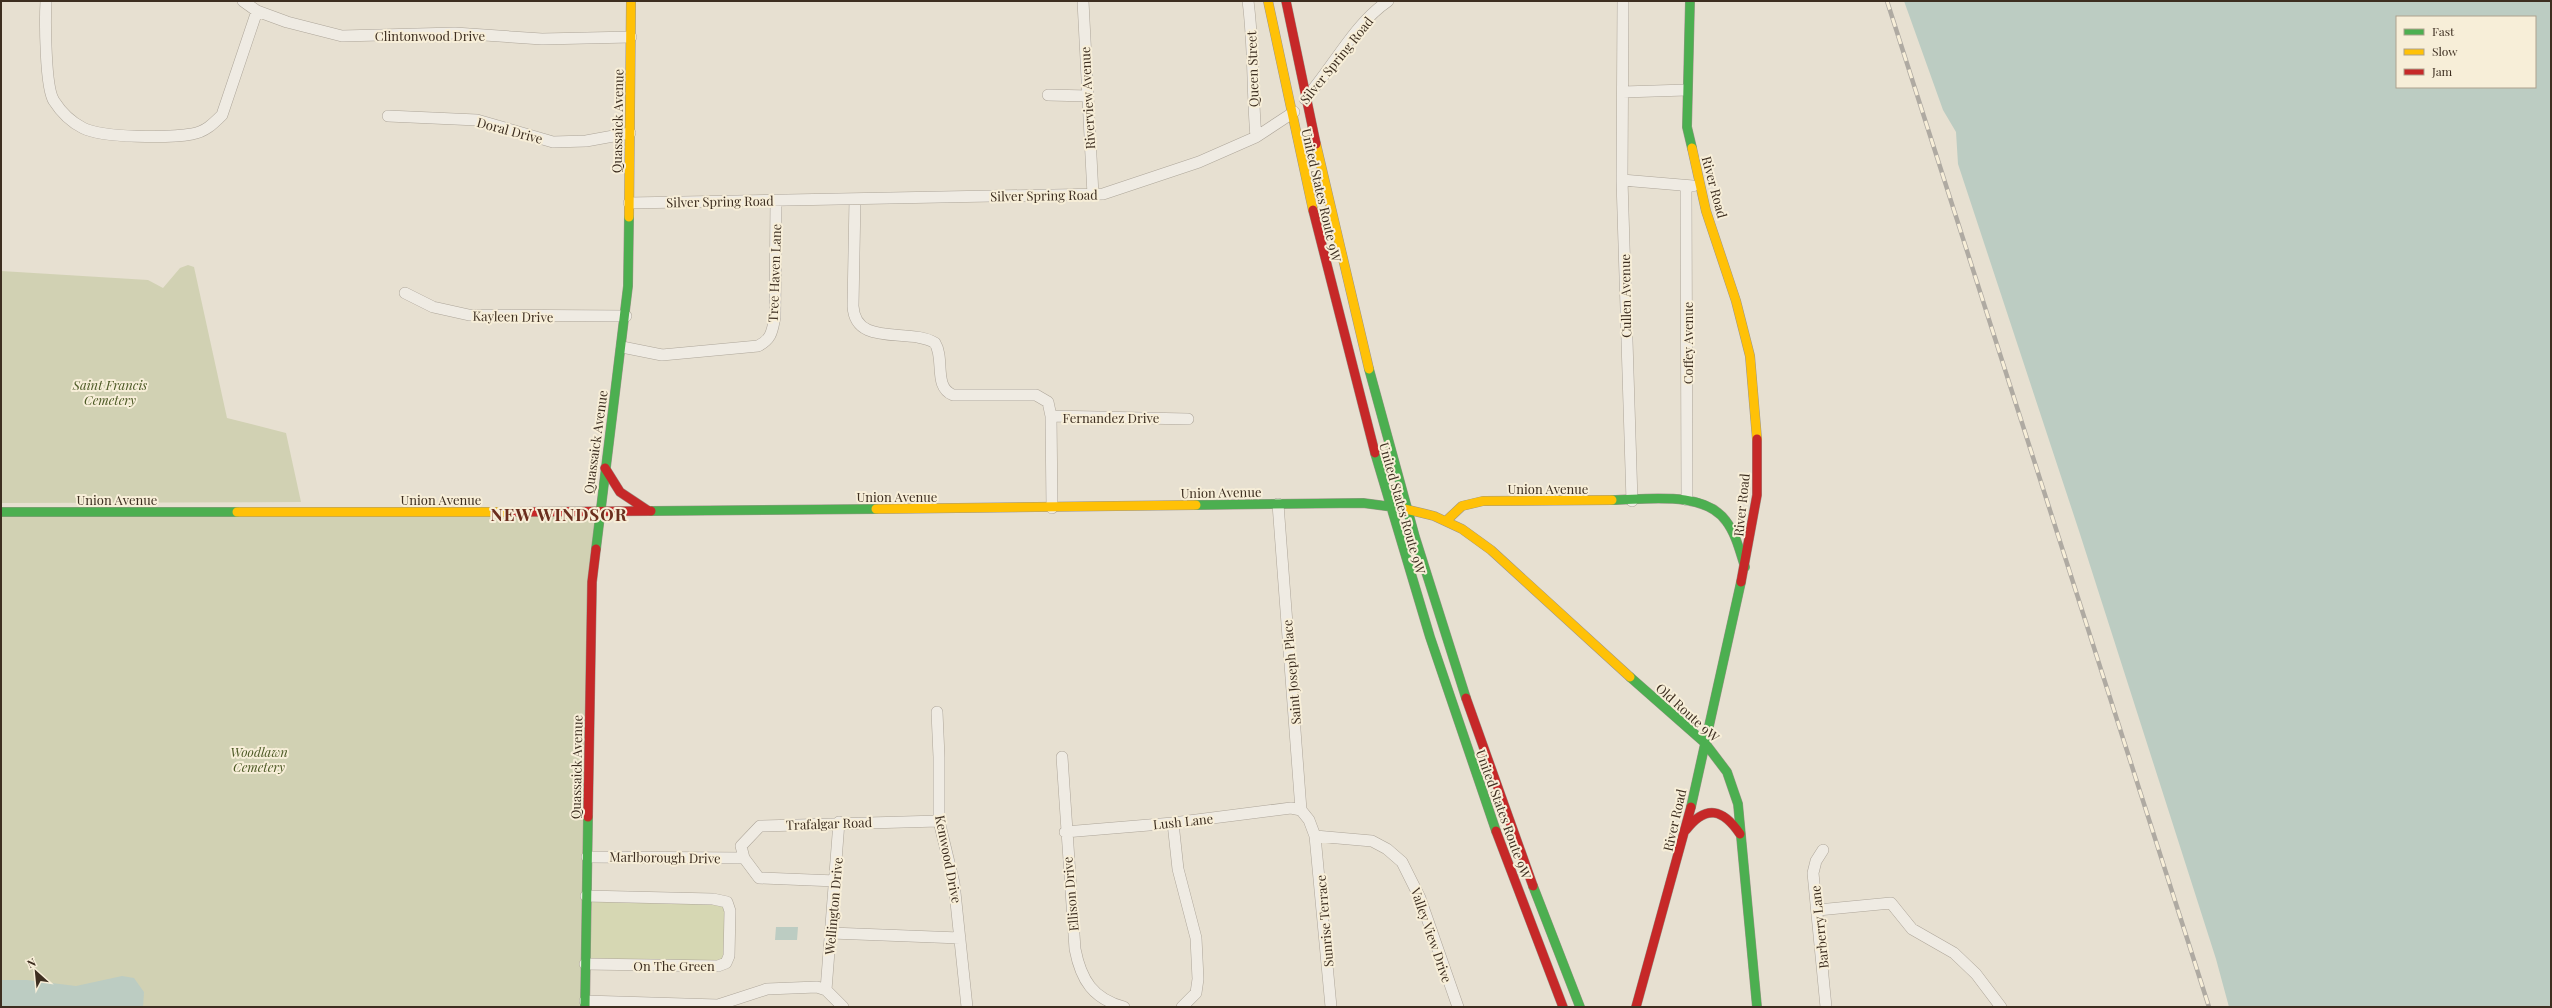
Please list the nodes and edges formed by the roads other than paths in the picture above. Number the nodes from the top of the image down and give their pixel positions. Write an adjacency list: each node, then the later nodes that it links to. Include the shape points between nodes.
1 (46, 1): 11 (street, via 48,73 53,100 66,116 84,128 134,136 192,134 210,127 222,115)
2 (243, 1): 11 (street, Clintonwood Drive)
3 (631, 1): 12 (main road, Quassaick Avenue)
4 (1082, 1): 16 (street, Riverview Avenue)
5 (1248, 1): 21 (street, Queen Street, via 1252,27)
6 (1268, 1): 19 (main road, United States Route 9W)
7 (1286, 1): 17 (main road, United States Route 9W)
8 (1388, 1): 17 (street, Silver Spring Road, via 1359,29 1318,85)
9 (1623, 1): 14 (street)
10 (1690, 1): 13 (main road, River Road)
11 (257, 11): 12 (street, Clintonwood Drive, via 314,30 342,36 456,33 542,39)
12 (631, 37): 20 (main road, Quassaick Avenue)
13 (1686, 90): 14 (street); 24 (main road, River Road, via 1687,127)
14 (1623, 92): 22 (street, Cullen Avenue)
15 (1048, 95): 16 (street)
16 (1088, 96): 25 (street, Riverview Avenue)
17 (1306, 97): 19 (street, Silver Spring Road); 40 (main road, United States Route 9W, via 1340,250)
18 (388, 116): 20 (street, Doral Drive, via 477,120 553,142 586,142)
19 (1291, 116): 21 (street, Silver Spring Road); 38 (main road, United States Route 9W, via 1335,305)
20 (630, 133): 28 (main road, Quassaick Avenue)
21 (1256, 137): 25 (street, Silver Spring Road, via 1199,162 1103,194)
22 (1622, 180): 23 (street); 35 (street, Cullen Avenue)
23 (1686, 186): 24 (street); 36 (street, Coffey Avenue)
24 (1702, 186): 45 (main road, River Road, via 1706,211 1741,318 1752,376 1758,482 1755,515)
25 (1093, 194): 26 (street, Silver Spring Road)
26 (855, 199): 27 (street, Silver Spring Road); 32 (street, Fernandez Drive, via 853,306 857,324 863,330 875,333 919,337 935,343 939,354 942,385 948,393 969,396 1036,395 1048,402)
27 (776, 200): 28 (street, Silver Spring Road); 31 (street, Tree Haven Lane, via 775,317 772,335 767,342 758,346 662,355)
28 (629, 203): 30 (main road, Quassaick Avenue)
29 (405, 293): 30 (street, Kayleen Drive, via 433,307 469,316)
30 (626, 316): 31 (main road, Quassaick Avenue)
31 (622, 347): 34 (main road, Quassaick Avenue)
32 (1051, 416): 33 (street, Fernandez Drive); 39 (street)
33 (1188, 419)
34 (605, 468): 41 (main road, via 620,492); 43 (main road, Quassaick Avenue)
35 (1632, 500): 36 (main road, Union Avenue); 44 (main road, Union Avenue, via 1483,501 1462,506)
36 (1686, 500): 45 (main road, Union Avenue, via 1710,505 1722,513)
37 (1278, 504): 38 (main road, Union Avenue); 39 (main road, Union Avenue); 49 (street, Saint Joseph Place)
38 (1388, 505): 40 (main road, Union Avenue); 61 (main road, United States Route 9W, via 1450,702)
39 (1052, 508): 41 (main road, Union Avenue)
40 (1409, 509): 44 (main road, Union Avenue); 60 (main road, United States Route 9W, via 1465,698)
41 (648, 511): 43 (main road, Union Avenue)
42 (1, 512): 43 (main road, Union Avenue)
43 (599, 512): 58 (main road, Quassaick Avenue, via 592,582)
44 (1446, 521): 47 (main road, Old Route 9W, via 1462,529 1490,550)
45 (1745, 567): 47 (main road, River Road)
46 (937, 712): 50 (street, Kenwood Drive)
47 (1705, 743): 53 (main road, River Road); 55 (main road, Old Route 9W, via 1725,768 1733,785 1738,804)
48 (1062, 757): 54 (street, Ellison Drive)
49 (1301, 810): 52 (street, Lush Lane, via 1291,808); 56 (street, Saint Joseph Place, via 1309,820)
50 (939, 821): 51 (street, Trafalgar Road); 66 (street, Kenwood Drive, via 954,882)
51 (839, 822): 59 (street, Trafalgar Road, via 760,826 742,846); 62 (street, Wellington Drive)
52 (1173, 823): 54 (street, Lush Lane); 74 (street, via 1178,869 1196,938 1196,993)
53 (1686, 830): 55 (main road, via 1702,814 1715,812 1727,817); 79 (main road, River Road)
54 (1065, 832): 73 (street, Ellison Drive, via 1075,949 1079,968 1083,978 1105,1000)
55 (1740, 834): 80 (main road, Old Route 9W)
56 (1315, 836): 75 (street, Sunrise Terrace); 76 (street, Valley View Drive, via 1372,841 1387,849 1402,862 1420,898)
57 (1823, 850): 64 (street, Barberry Lane, via 1816,861 1813,873)
58 (587, 857): 59 (street, Marlborough Drive); 63 (main road, Quassaick Avenue)
59 (744, 858): 62 (street, via 759,878)
60 (1524, 865): 61 (street); 78 (main road, United States Route 9W)
61 (1511, 871): 77 (main road, United States Route 9W)
62 (836, 881): 65 (street, Wellington Drive)
63 (586, 896): 67 (main road, Quassaick Avenue); 67 (street, On The Green, via 713,899 727,902 730,911 729,956 726,963 718,966)
64 (1818, 910): 70 (street, via 1891,903 1916,932 1954,953 1976,974); 81 (street, Barberry Lane)
65 (831, 933): 66 (street); 68 (street, Wellington Drive)
66 (960, 938): 72 (street, Kenwood Drive)
67 (585, 964): 69 (main road, Quassaick Avenue)
68 (826, 990): 69 (street, via 817,987 767,989 718,1005); 71 (street)
69 (585, 1004)
70 (1995, 1006)
71 (842, 1007)
72 (967, 1007)
73 (1124, 1007)
74 (1182, 1007)
75 (1332, 1007)
76 (1458, 1007)
77 (1563, 1007)
78 (1580, 1007)
79 (1636, 1007)
80 (1757, 1007)
81 (1826, 1007)

